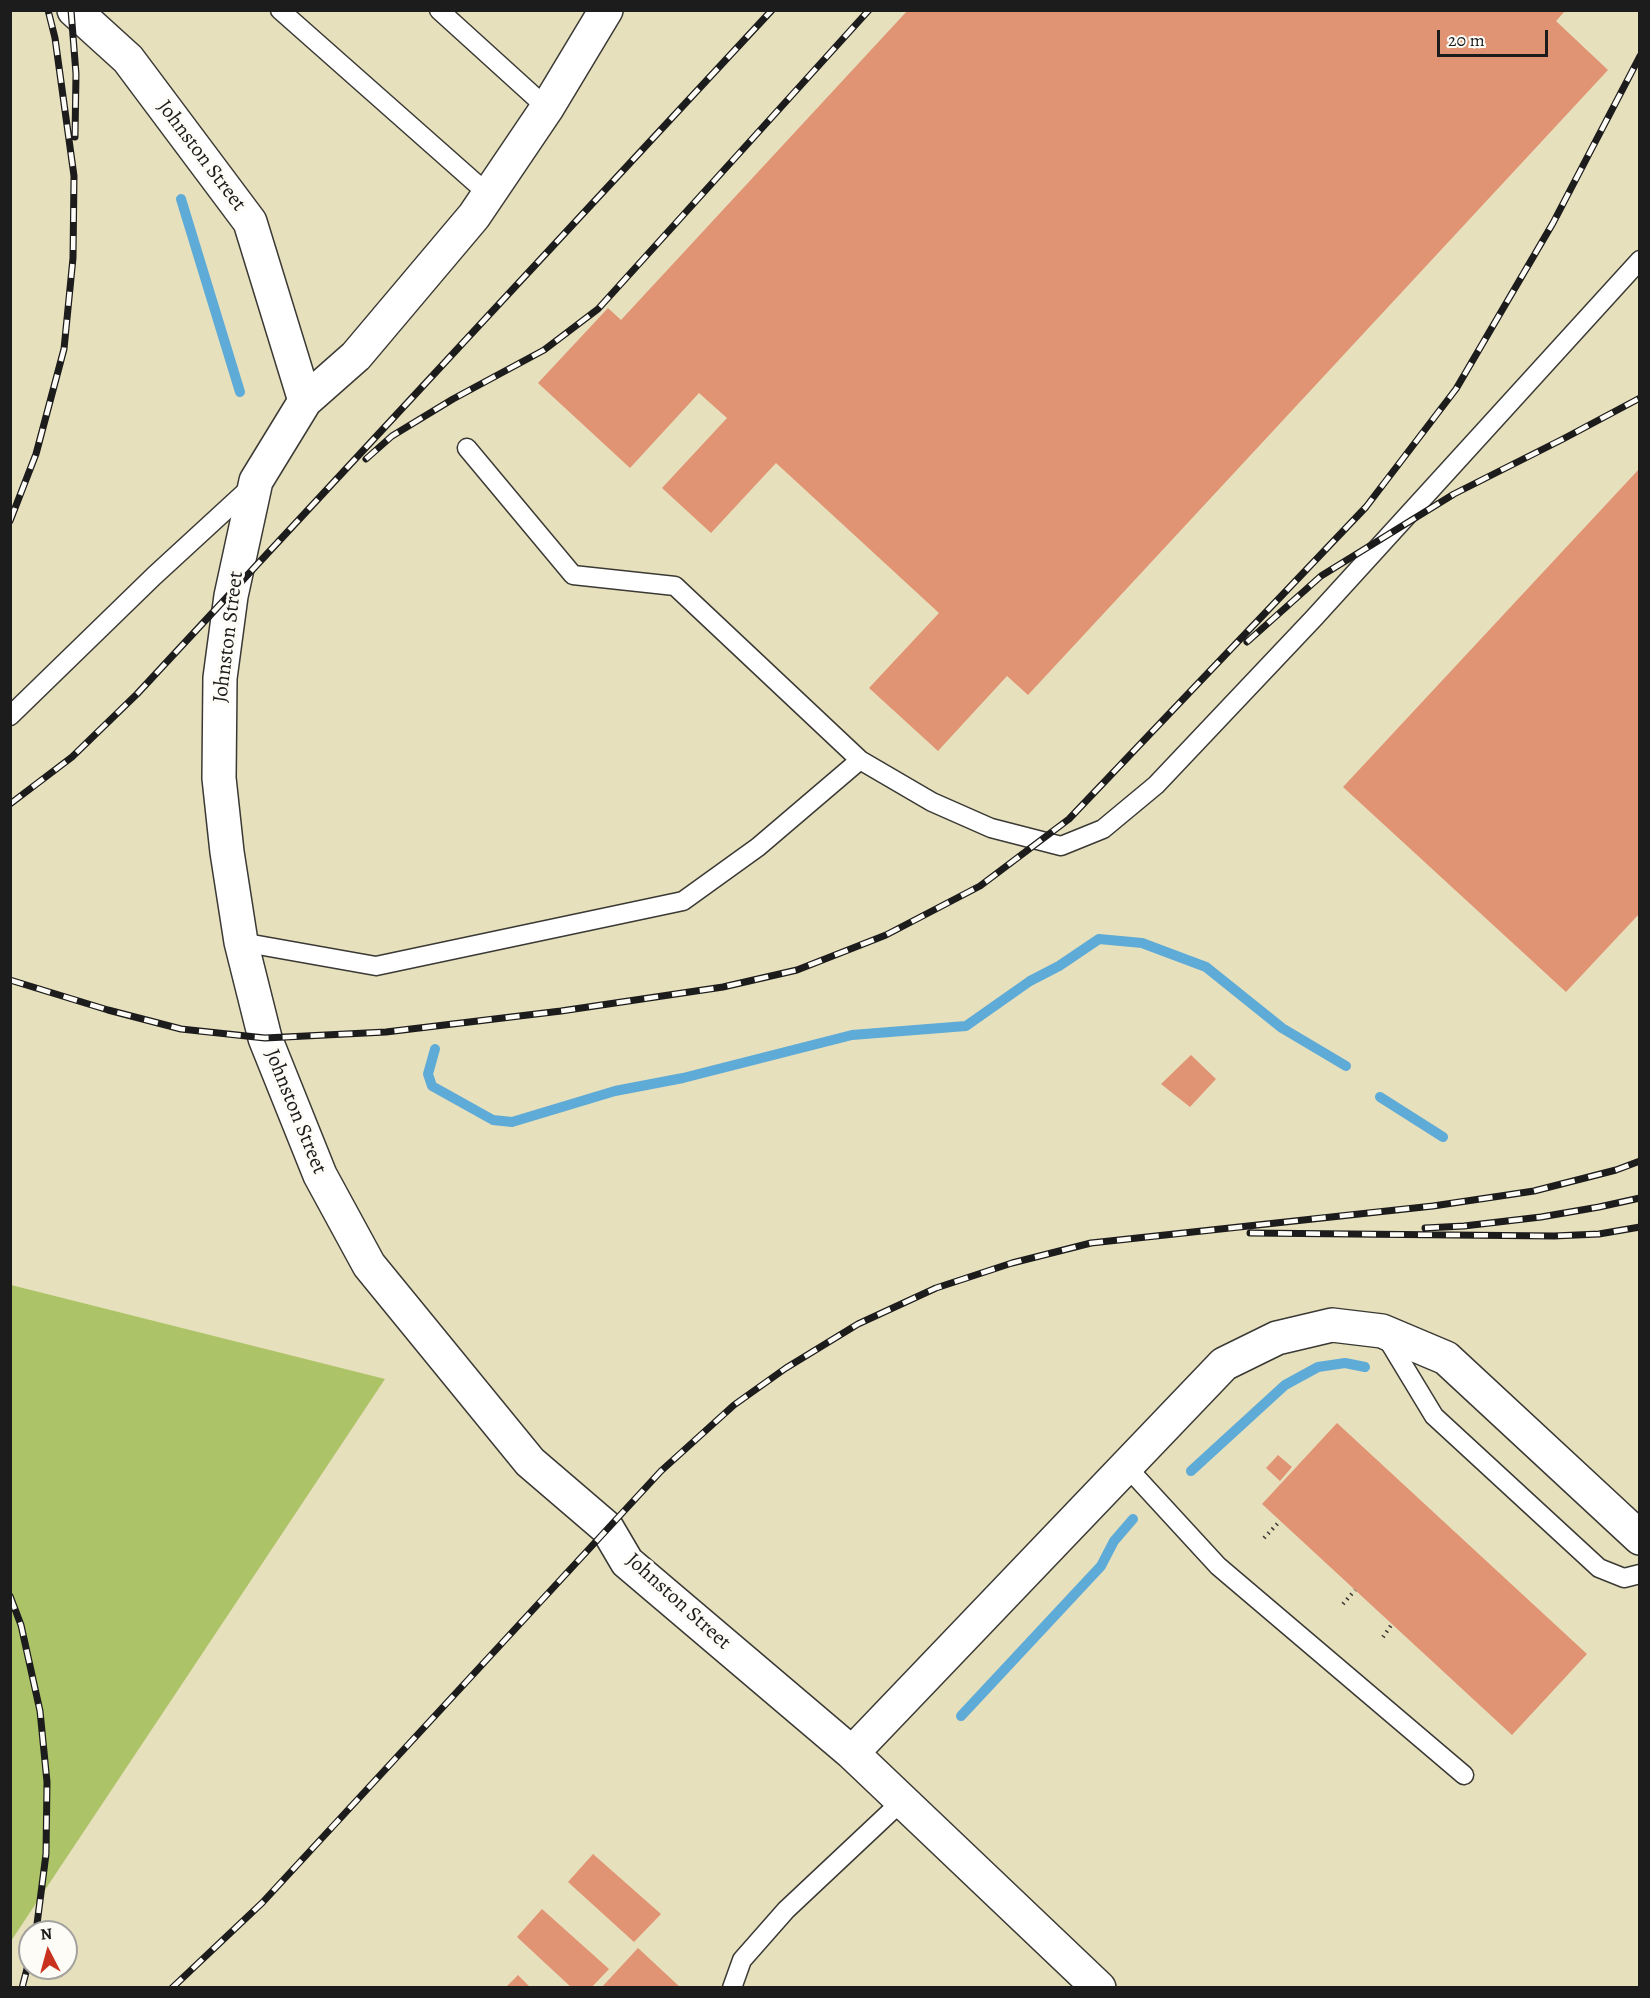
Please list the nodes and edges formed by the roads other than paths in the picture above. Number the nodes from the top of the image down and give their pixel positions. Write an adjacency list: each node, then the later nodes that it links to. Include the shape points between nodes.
1 (74, 10): 8 (street, Johnston Street, via 128,59 250,222)
2 (280, 10): 6 (lane)
3 (439, 10): 5 (lane)
4 (605, 11): 5 (street)
5 (547, 108): 6 (street)
6 (488, 194): 8 (street, via 474,216 356,356)
7 (1640, 260): 12 (lane, via 1306,627 1156,785 1103,829 1062,846 991,828 932,801)
8 (304, 401): 10 (street, Johnston Street)
9 (466, 448): 12 (lane, via 573,575 675,586)
10 (256, 482): 11 (lane); 13 (street, Johnston Street, via 231,596 220,678 219,778)
11 (10, 716)
12 (860, 760): 13 (lane, via 758,847 683,901 376,966)
13 (241, 942): 18 (street, Johnston Street, via 264,1038 320,1175 369,1266 530,1462 607,1528 627,1562)
14 (1382, 1331): 15 (street, via 1332,1325 1277,1338 1224,1364); 16 (street, via 1446,1358); 17 (lane, via 1434,1416 1599,1568 1624,1578)
15 (1126, 1466): 18 (street); 19 (lane, via 1218,1566)
16 (1640, 1538)
17 (1640, 1574)
18 (852, 1753): 20 (street, Johnston Street)
19 (1464, 1775)
20 (902, 1801): 21 (lane, via 786,1910 742,1960); 22 (street, Johnston Street)
21 (732, 1988)
22 (1099, 1988)

